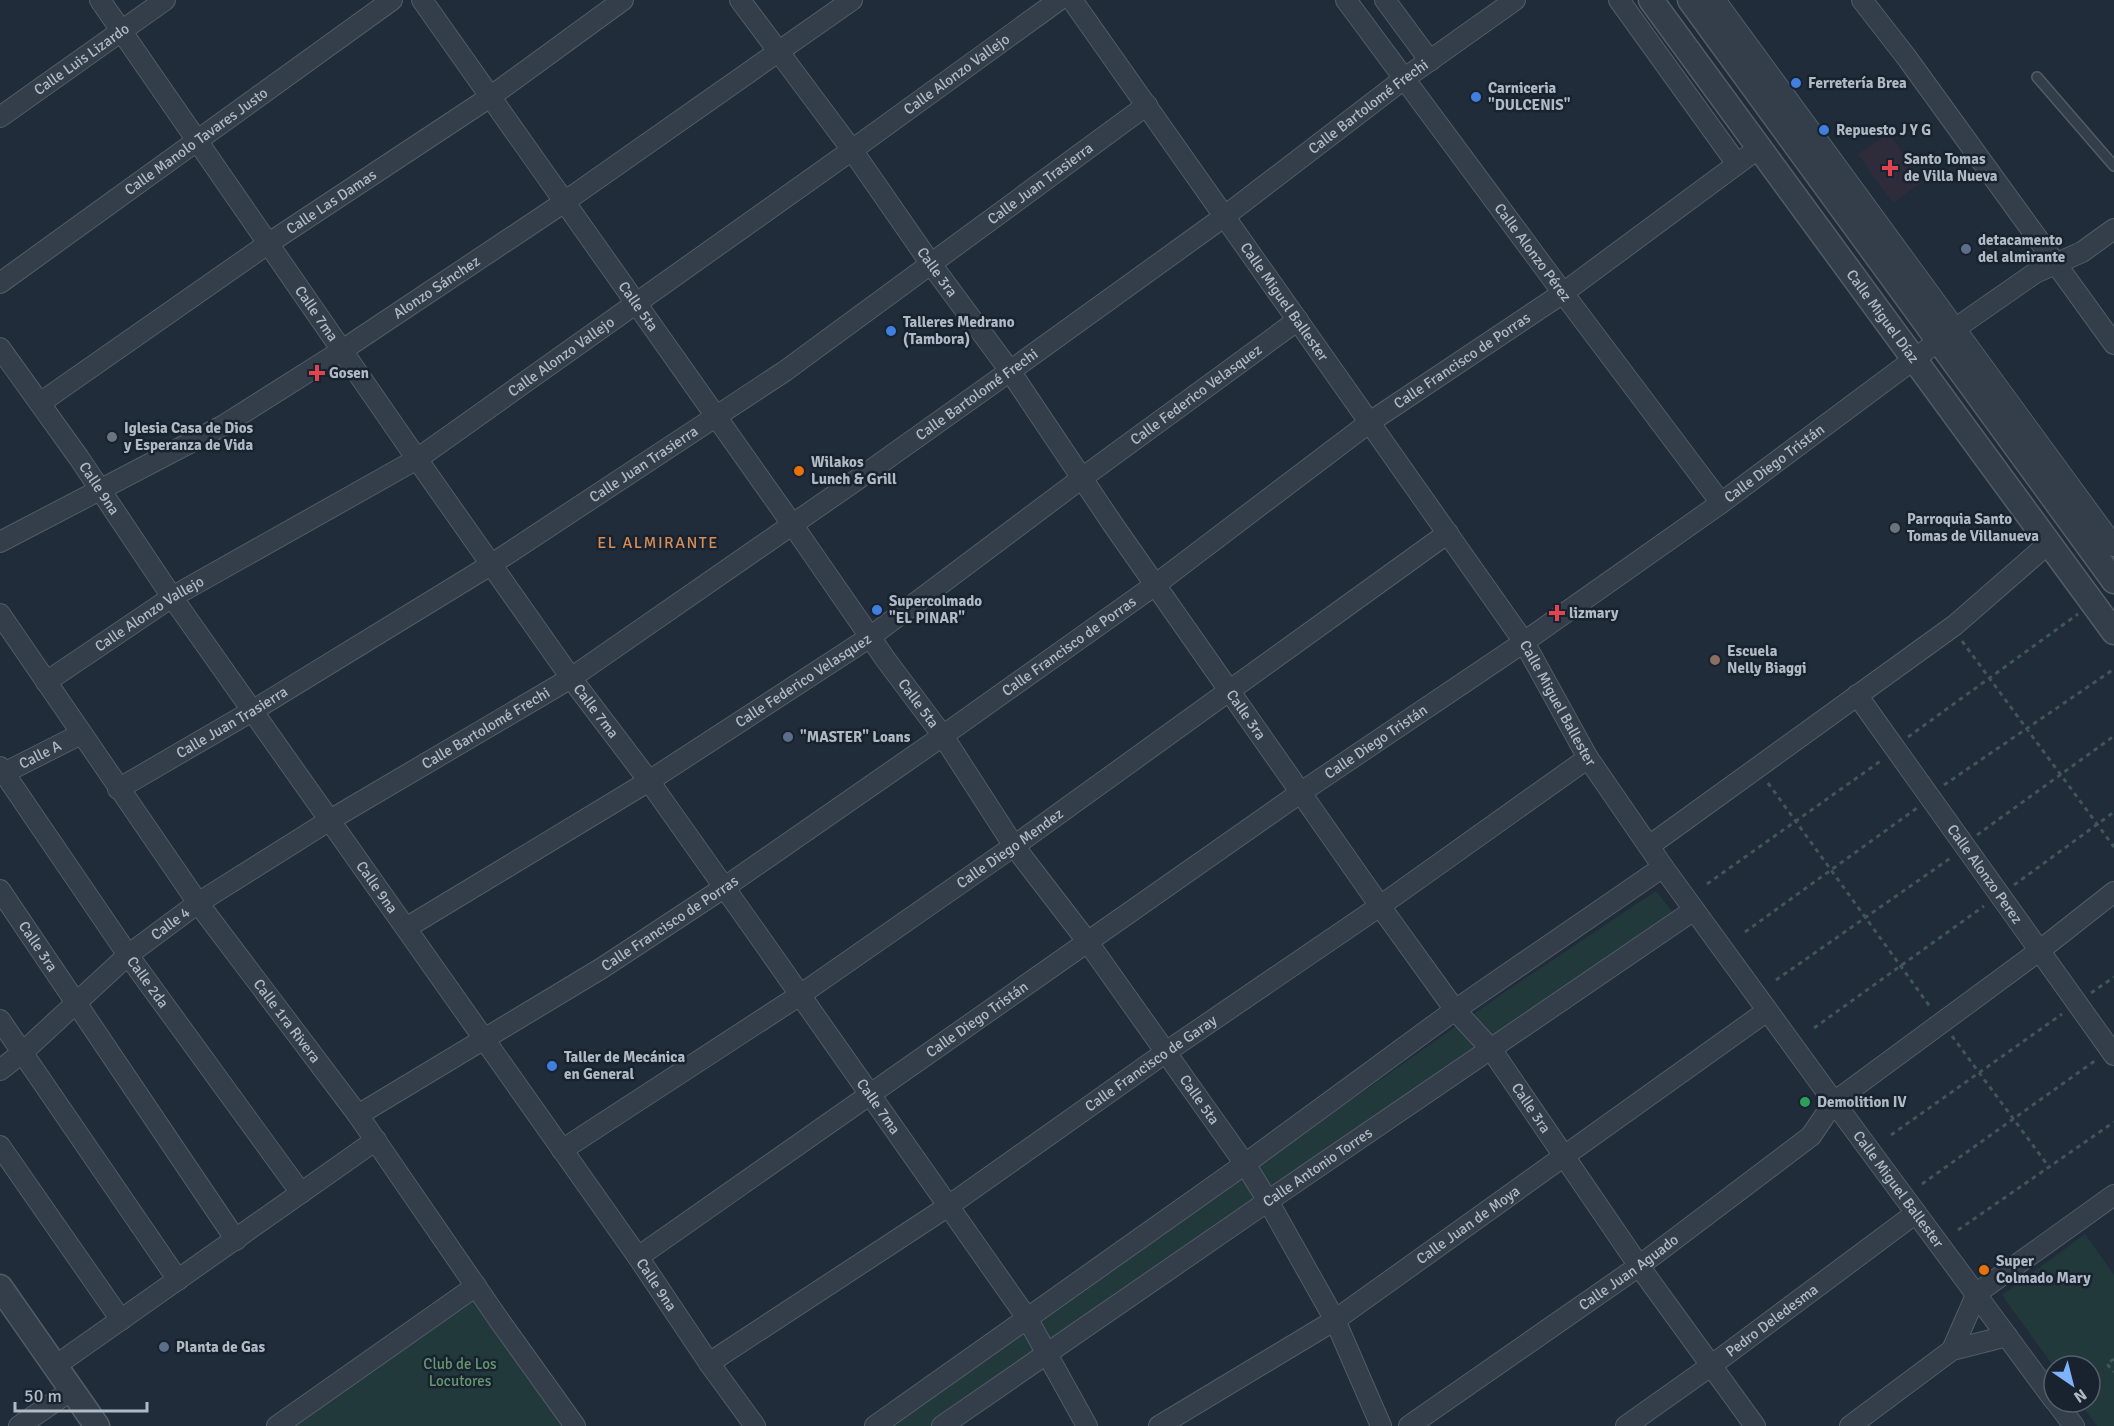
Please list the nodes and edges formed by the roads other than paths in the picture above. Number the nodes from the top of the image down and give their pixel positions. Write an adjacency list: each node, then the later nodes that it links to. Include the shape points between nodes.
1 (100, 0): 18 (street, Calle 7ma)
2 (165, 0): 18 (street, Calle Luis Lizardo)
3 (392, 0): 26 (street, Calle Manolo Tavares Justo)
4 (422, 0): 23 (street, Calle 5ta)
5 (623, 0): 23 (street, Calle Las Damas)
6 (740, 0): 19 (street, Calle 3ra)
7 (852, 0): 19 (street, Alonzo Sánchez)
8 (1059, 0): 28 (street, Calle Alonzo Vallejo)
9 (1072, 0): 24 (street, Calle Miguel Ballester)
10 (1346, 0): 22 (street, Calle Alonzo Pérez)
11 (1385, 0): 20 (street)
12 (1515, 0): 20 (street, Calle Bartolomé Frechi)
13 (1619, 0): 29 (street)
14 (1652, 0): 27 (street, Calle Miguel Díaz)
15 (1690, 0): 41 (street, Calle Miguel Díaz)
16 (1715, 0): 41 (street, Calle Miguel Díaz)
17 (1862, 0): 36 (street)
18 (121, 31): 25 (street, Calle Luis Lizardo); 26 (street, Calle 7ma)
19 (779, 51): 28 (street, Calle 3ra); 31 (street, Alonzo Sánchez)
20 (1430, 61): 22 (street, Calle Bartolomé Frechi)
21 (2037, 77): 30 (lane)
22 (1405, 78): 32 (street, Calle Bartolomé Frechi); 38 (street, Calle Alonzo Pérez)
23 (490, 97): 31 (street, Calle 5ta); 34 (street, Calle Las Damas)
24 (1147, 105): 32 (street, Calle Miguel Ballester); 35 (street, Calle Juan Trasierra)
25 (0, 117)
26 (197, 140): 34 (street, Calle 7ma); 37 (street, Calle Manolo Tavares Justo)
27 (1760, 148): 29 (street, Calle Francisco de Porras); 45 (street, Calle Miguel Díaz)
28 (852, 150): 35 (street, Calle 3ra); 39 (street, Calle Alonzo Vallejo)
29 (1737, 164): 38 (street, Calle Francisco de Porras)
30 (2114, 166)
31 (565, 202): 39 (street, Calle 5ta); 44 (street, Alonzo Sánchez)
32 (1225, 216): 40 (street, Calle Miguel Ballester); 46 (street, Calle Bartolomé Frechi)
33 (2114, 230): 36 (street, Calle Diego Tristán, via 2082,252)
34 (269, 243): 44 (street, Calle 7ma); 47 (street, Calle Las Damas)
35 (931, 264): 46 (street, Calle 3ra); 48 (street, Calle Juan Trasierra, via 785,371)
36 (2055, 264): 41 (street, Calle Diego Tristán, via 2035,273); 42 (street)
37 (0, 283)
38 (1563, 293): 49 (street, Calle Francisco de Porras); 53 (street, Calle Alonzo Pérez)
39 (637, 304): 48 (street, Calle 5ta); 50 (street, Calle Alonzo Vallejo)
40 (1298, 320): 49 (street, Calle Miguel Ballester); 51 (street, Calle Federico Velasquez)
41 (1947, 334): 45 (street, Calle Diego Tristán); 58 (street, Calle Miguel Díaz); 60 (street, Calle Miguel Díaz)
42 (2114, 344)
43 (0, 348): 47 (street, Calle 9na)
44 (341, 351): 50 (street, Calle 7ma); 52 (street, Alonzo Sánchez, via 224,425)
45 (1915, 359): 53 (street, Calle Diego Tristán); 57 (street, Calle Miguel Díaz)
46 (1010, 371): 51 (street, Calle 3ra); 54 (street, Calle Bartolomé Frechi)
47 (40, 403): 52 (street, Calle 9na)
48 (716, 416): 54 (street, Calle 5ta); 59 (street, Calle Juan Trasierra)
49 (1370, 422): 55 (street, Calle Miguel Ballester); 61 (street, Calle Francisco de Porras)
50 (417, 459): 59 (street, Calle 7ma); 62 (street, Calle Alonzo Vallejo)
51 (1082, 478): 61 (street, Calle 3ra); 65 (street, Calle Federico Velasquez)
52 (100, 489): 56 (street, Alonzo Sánchez); 62 (street, Calle 9na)
53 (1721, 503): 66 (street, Calle Diego Tristán)
54 (792, 524): 65 (street, Calle 5ta); 67 (street, Calle Bartolomé Frechi)
55 (1448, 532): 66 (street, Calle Miguel Ballester); 69 (street, Calle Diego Mendez)
56 (0, 542)
57 (2049, 543): 64 (street, Calle Miguel Díaz); 70 (street, via 1955,625)
58 (2114, 546)
59 (492, 564): 67 (street, Calle 7ma); 71 (street, Calle Juan Trasierra)
60 (2114, 581)
61 (1155, 585): 69 (street, Calle 3ra); 73 (street, Calle Francisco de Porras)
62 (172, 597): 68 (street, Calle Alonzo Vallejo); 71 (street, Calle 9na)
63 (0, 614): 68 (street, Calle 1ra Rivera)
64 (2114, 632)
65 (870, 637): 73 (street, Calle 5ta); 76 (street, Calle Federico Velasquez)
66 (1524, 642): 74 (street, Calle Miguel Ballester); 78 (street, Calle Diego Tristán)
67 (571, 678): 76 (street, Calle 7ma); 79 (street, Calle Bartolomé Frechi)
68 (46, 682): 72 (street, Calle 1ra Rivera)
69 (1229, 690): 78 (street, Calle 3ra); 80 (street, Calle Diego Mendez)
70 (1857, 695): 81 (street); 91 (street, Calle Alonzo Perez)
71 (252, 711): 77 (street, Calle Juan Trasierra); 79 (street, Calle 9na)
72 (81, 734): 75 (street, Calle A); 77 (street, Calle 1ra Rivera)
73 (943, 736): 80 (street, Calle 5ta); 83 (street, Calle Francisco de Porras)
74 (1588, 758): 81 (street, Calle Miguel Ballester); 87 (street, Calle Francisco de Garay)
75 (1, 771): 92 (street, Calle 2da)
76 (649, 781): 83 (street, Calle 7ma); 89 (street, Calle Federico Velasquez)
77 (118, 789): 86 (street, Calle 1ra Rivera)
78 (1300, 793): 87 (street, Calle 3ra); 90 (street, Calle Diego Tristán)
79 (330, 820): 86 (street, Calle 4); 89 (street, Calle 9na)
80 (1014, 846): 90 (street, Calle 5ta); 93 (street, Calle Diego Mendez)
81 (1648, 846): 82 (street, Calle Miguel Ballester)
82 (1663, 867): 88 (street, Calle Miguel Ballester); 95 (street)
83 (725, 887): 93 (street, Calle 7ma); 98 (street, Calle Francisco de Porras, via 602,968)
84 (0, 890): 94 (street, Calle 3ra)
85 (2114, 892): 91 (street, Calle Juan Aguado)
86 (198, 903): 92 (street, Calle 4); 106 (street, Calle 1ra Rivera)
87 (1380, 906): 95 (street, Calle 3ra); 101 (street, Calle Francisco de Garay)
88 (1694, 910): 96 (street, Calle Miguel Ballester); 99 (street, Calle Antonio Torres)
89 (406, 928): 98 (street, Calle 9na)
90 (1087, 941): 101 (street, Calle 5ta); 104 (street, Calle Diego Tristán)
91 (2039, 951): 102 (street, Calle Alonzo Perez); 105 (street, Calle Juan Aguado)
92 (128, 955): 94 (street, Calle 4); 112 (street, Calle 2da)
93 (800, 995): 104 (street, Calle 7ma); 109 (street, Calle Diego Mendez)
94 (76, 1003): 100 (street, Calle 4); 117 (street, Calle 3ra)
95 (1455, 1010): 99 (street, Calle 3ra); 111 (street)
96 (1767, 1011): 105 (street, Calle Miguel Ballester); 110 (street, Calle Juan de Moya)
97 (0, 1020): 100 (street)
98 (483, 1038): 106 (street, Calle Francisco de Porras); 109 (street, Calle 9na)
99 (1491, 1049): 110 (street, Calle 3ra); 114 (street, Calle Antonio Torres)
100 (23, 1052): 103 (street, Calle 4); 120 (street)
101 (1166, 1052): 111 (street, Calle 5ta); 115 (street, Calle Francisco de Garay)
102 (2106, 1056)
103 (0, 1070)
104 (869, 1095): 115 (street, Calle 7ma); 118 (street, Calle Diego Tristán)
105 (1834, 1102): 116 (street, Calle Miguel Ballester); 119 (street, Calle Juan Aguado, via 1811,1136)
106 (358, 1114): 107 (street, Calle 1ra Rivera)
107 (375, 1140): 112 (street); 121 (street, Calle 1ra Rivera)
108 (0, 1146): 125 (street)
109 (562, 1150): 118 (street, Calle 9na)
110 (1563, 1156): 119 (street, Calle 3ra); 126 (street, Calle Juan de Moya)
111 (1245, 1164): 114 (street, Calle 5ta); 124 (street)
112 (301, 1193): 117 (street)
113 (2114, 1196): 123 (street)
114 (1268, 1201): 126 (street, Calle 5ta); 129 (street, Calle Antonio Torres)
115 (947, 1207): 124 (street, Calle 7ma); 130 (street, Calle Francisco de Garay)
116 (1916, 1213): 123 (street, Calle Miguel Ballester); 131 (street, Pedro Deledesma)
117 (236, 1240): 120 (street)
118 (638, 1257): 130 (street, Calle 9na)
119 (1639, 1266): 131 (street, Calle 3ra); 146 (street, Calle Juan Aguado)
120 (178, 1280): 125 (street)
121 (476, 1286): 138 (street); 139 (street, Calle 1ra Rivera)
122 (0, 1287): 132 (street)
123 (1977, 1293): 127 (street, Calle Miguel Ballester); 128 (street)
124 (1027, 1318): 129 (street, Calle 7ma); 141 (street)
125 (121, 1320): 132 (street)
126 (1335, 1320): 144 (street, Calle Juan de Moya); 145 (street, Calle 5ta)
127 (2007, 1336): 128 (street); 133 (street, Calle Miguel Ballester)
128 (1952, 1350): 149 (street)
129 (1046, 1355): 142 (street, Calle Antonio Torres); 143 (street, Calle 7ma)
130 (710, 1364): 140 (street, Calle 9na)
131 (1712, 1365): 147 (street, Pedro Deledesma); 148 (street, Calle 3ra)
132 (55, 1366): 134 (street)
133 (2042, 1383)
134 (72, 1390): 136 (street); 137 (street)
135 (2065, 1414): 150 (street, Calle Miguel Ballester)
136 (19, 1426)
137 (97, 1426)
138 (277, 1426)
139 (575, 1426)
140 (754, 1426)
141 (875, 1426)
142 (942, 1426)
143 (1087, 1426)
144 (1159, 1426)
145 (1382, 1426)
146 (1409, 1426)
147 (1626, 1426)
148 (1755, 1426)
149 (1850, 1426)
150 (2074, 1426)

